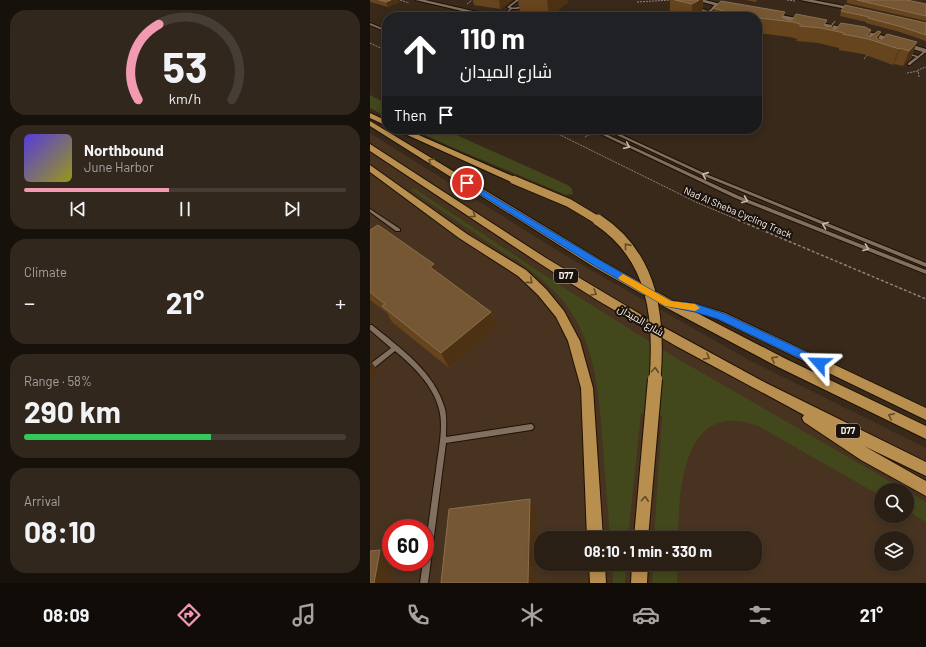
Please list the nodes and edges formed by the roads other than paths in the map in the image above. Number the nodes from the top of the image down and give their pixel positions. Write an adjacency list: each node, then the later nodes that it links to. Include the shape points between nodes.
1 (418, 0): 11 (street)
2 (518, 0): 9 (lane, via 509,6)
3 (530, 0): 9 (lane, via 518,8)
4 (698, 0): 7 (street)
5 (803, 0): 10 (street)
6 (688, 5): 13 (lane)
7 (719, 7): 8 (street); 13 (lane); 14 (lane)
8 (735, 8)
9 (511, 9): 12 (lane)
10 (862, 10)
11 (474, 12)
12 (506, 12)
13 (709, 12)
14 (715, 12)
15 (765, 14): 17 (street)
16 (370, 24): 19 (lane)
17 (832, 26): 18 (street); 20 (lane)
18 (841, 28): 21 (lane); 22 (street)
19 (382, 29)
20 (828, 33)
21 (836, 35)
22 (926, 51): 24 (lane)
23 (904, 52): 24 (lane)
24 (918, 57): 25 (lane)
25 (909, 64)
26 (370, 115): 27 (main road)
27 (382, 121)
28 (370, 123): 29 (main road, one-way to 28)
29 (382, 130)
30 (388, 134): 40 (main road, one-way to 30, via 574,249)
31 (409, 134): 52 (main road, one-way to 31, bridge, via 657,351 656,321 648,282 630,250 606,225 575,206)
32 (603, 134): 39 (lane, one-way to 39, via 730,194)
33 (617, 134): 38 (lane, one-way to 33, via 712,178)
34 (370, 147): 44 (main road, شارع الميدان / D77, one-way to 44, via 600,296)
35 (370, 168): 51 (main road, one-way to 51, via 463,236 522,273 560,314 579,355 586,388)
36 (370, 210): 37 (lane)
37 (398, 230)
38 (926, 265)
39 (926, 272)
40 (669, 304): 45 (main road, via 696,308 725,318); 47 (main road, one-way to 40, via 782,363)
41 (370, 327): 42 (lane)
42 (395, 348): 43 (lane); 48 (lane, via 426,378 435,391 442,410)
43 (372, 366)
44 (770, 391): 49 (main road, شارع الميدان / D77); 50 (main road, via 838,437)
45 (926, 414)
46 (531, 427): 48 (lane)
47 (926, 433)
48 (443, 440): 55 (lane)
49 (926, 469)
50 (926, 489)
51 (595, 531)
52 (643, 531)
53 (597, 571): 56 (main road)
54 (640, 571): 57 (main road)
55 (424, 583)
56 (598, 583)
57 (639, 583)

